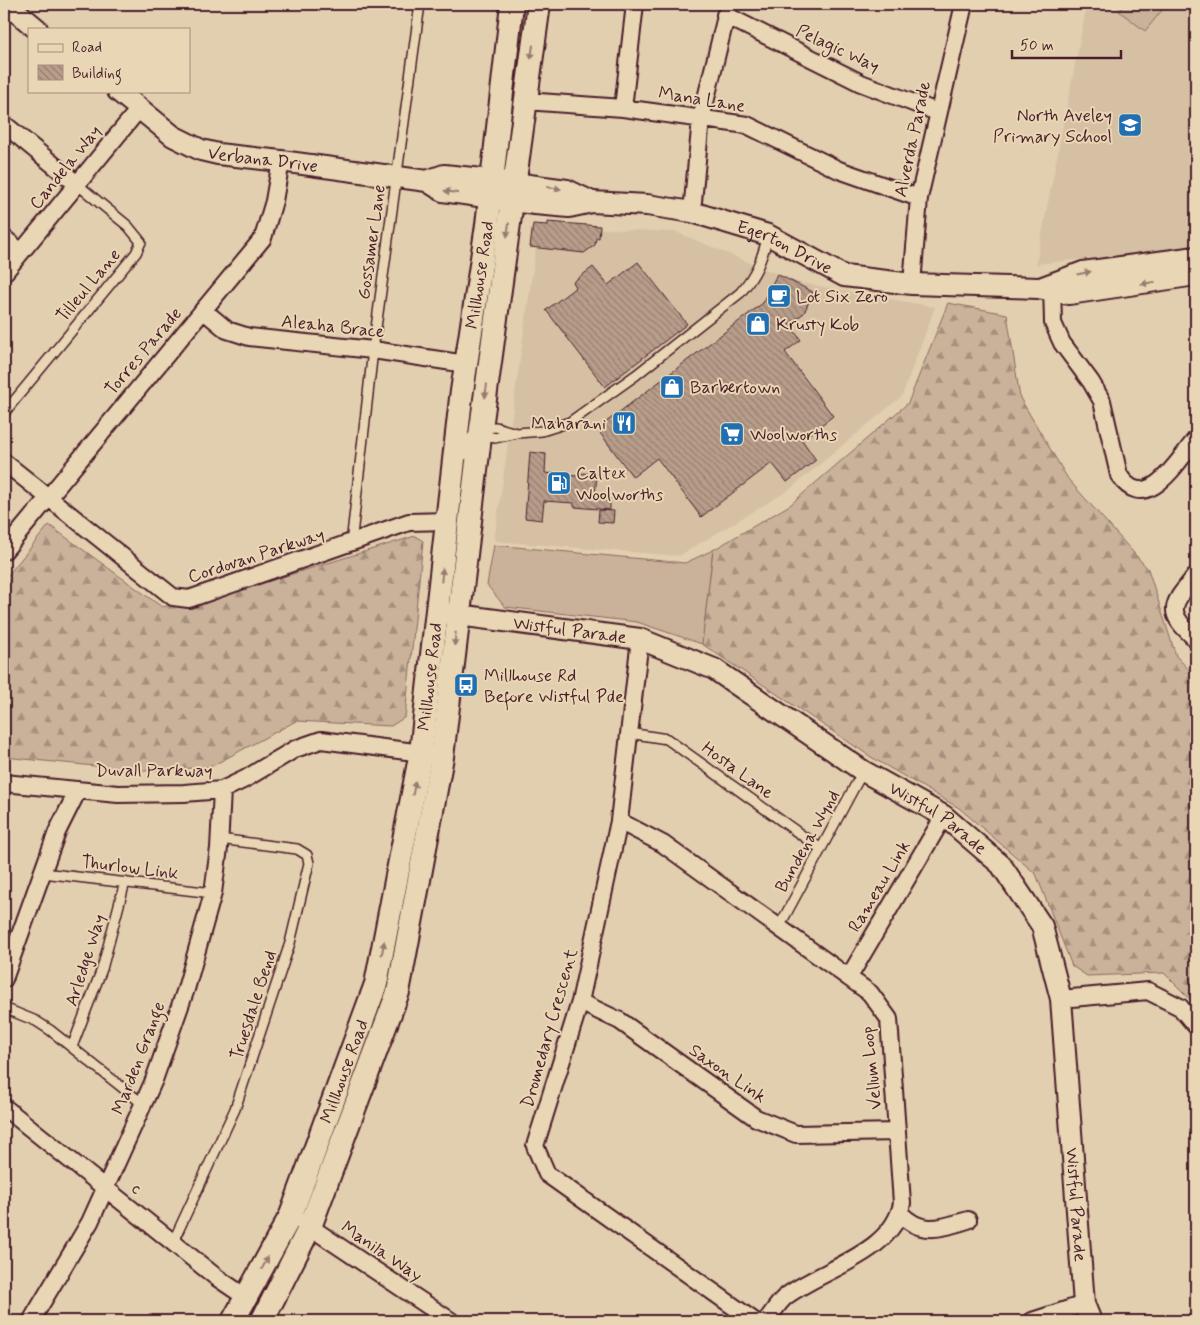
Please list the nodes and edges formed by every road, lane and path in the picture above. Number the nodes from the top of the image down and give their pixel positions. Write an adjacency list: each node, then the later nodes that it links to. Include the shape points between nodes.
1 (7, 4): 9 (street)
2 (24, 4): 10 (street)
3 (420, 4): 19 (lane, Gossamer Lane)
4 (509, 4): 21 (main road, Millhouse Road)
5 (539, 4): 12 (main road, Millhouse Road, one-way to 12)
6 (635, 4): 13 (street)
7 (964, 4): 15 (street, Alverda Parade)
8 (727, 9): 15 (street, Pelagic Way, via 860,83); 16 (street)
9 (36, 28)
10 (49, 28)
11 (119, 92): 14 (street, Verbana Drive)
12 (525, 101): 13 (street, Mana Lane); 21 (main road, Millhouse Road)
13 (623, 108): 16 (street, Mana Lane)
14 (139, 109): 18 (street, Verbana Drive, via 173,136 201,150); 20 (street, Candela Way)
15 (937, 112): 22 (street, Alverda Parade)
16 (701, 118): 22 (street, Mana Lane, via 747,125 839,170); 23 (street)
17 (4, 124): 20 (street)
18 (281, 160): 19 (street, Verbana Drive); 32 (street, Torres Parade, via 263,238)
19 (397, 178): 21 (street, Verbana Drive, via 427,181 443,191); 33 (lane, Gossamer Lane)
20 (78, 185): 26 (street, Candela Way); 36 (lane, Tilleul Lane, via 132,230 141,242 136,253)
21 (502, 190): 23 (street, Egerton Drive, via 567,190 592,202); 34 (main road, Millhouse Road); 37 (main road, Millhouse Road, one-way to 37)
22 (919, 198): 30 (street, Alverda Parade)
23 (692, 212): 24 (street, Egerton Drive)
24 (768, 235): 30 (street, Egerton Drive, via 844,276); 37 (lane, via 755,276 740,293 683,340 570,422 542,431 517,433)
25 (4, 238): 26 (street)
26 (21, 252): 28 (street, Candela Way)
27 (1196, 257): 31 (street, Egerton Drive, one-way to 27, via 1083,272)
28 (4, 273)
29 (1196, 275): 31 (street, Egerton Drive, one-way to 31, via 1069,294)
30 (912, 284): 31 (street, Egerton Drive)
31 (1048, 287): 38 (street, via 1053,323 1098,392 1119,475 1126,485 1139,490 1151,489)
32 (203, 310): 33 (street, Aleaha Brace, via 227,330 249,337); 41 (street, Torres Parade)
33 (373, 350): 34 (street, Aleaha Brace); 43 (lane, Gossamer Lane)
34 (466, 364): 35 (main road, Millhouse Road)
35 (462, 390): 37 (lane); 40 (main road, Millhouse Road)
36 (4, 413)
37 (476, 425): 40 (lane, via 463,458 461,480); 46 (main road, Millhouse Road)
38 (1196, 438)
39 (4, 462): 41 (street, Cordovan Parkway)
40 (451, 493): 42 (main road, Millhouse Road)
41 (47, 497): 43 (street, Cordovan Parkway, via 172,597 189,599); 44 (street, Torres Parade)
42 (448, 521): 43 (street, Cordovan Parkway, via 409,522); 46 (main road, Millhouse Road, one-way to 42)
43 (351, 544)
44 (4, 551)
45 (1196, 575): 48 (street, via 1176,602 1174,614 1179,624)
46 (448, 614): 47 (street, Wistful Parade); 50 (main road, Millhouse Road)
47 (640, 639): 49 (street, Dromedary Crescent); 51 (street, Wistful Parade, via 714,669)
48 (1196, 639)
49 (629, 733): 56 (street, Dromedary Crescent); 58 (lane, Hosta Lane, via 667,739)
50 (432, 754): 54 (street, Duvall Parkway, via 321,740 295,749); 65 (main road, Millhouse Road, one-way to 50); 66 (main road, Millhouse Road)
51 (863, 771): 55 (street, Wistful Parade); 58 (lane, Bundena Wynd)
52 (4, 783): 53 (street, Duvall Parkway)
53 (78, 790): 54 (street, Duvall Parkway, via 118,794); 59 (street, via 57,832)
54 (222, 790): 57 (street, Marden Grange)
55 (944, 816): 63 (street, Rameau Link); 67 (street, Wistful Parade, via 1001,865 1042,926)
56 (619, 821): 62 (street, Vellum Loop, via 664,844); 68 (street, Dromedary Crescent)
57 (219, 839): 61 (street, Marden Grange); 80 (lane, Truesdale Bend, via 297,849 307,855 309,863 290,943 235,1110)
58 (821, 849): 62 (lane, Bundena Wynd)
59 (43, 873): 60 (lane, Thurlow Link); 64 (street)
60 (125, 882): 61 (lane, Thurlow Link); 71 (lane, Arledge Way, via 102,969)
61 (213, 894): 72 (street, Marden Grange, via 186,989)
62 (779, 927): 63 (street, Vellum Loop)
63 (849, 977): 74 (street, Vellum Loop, via 870,992 889,1019)
64 (4, 979)
65 (376, 984): 66 (main road); 77 (main road, Millhouse Road)
66 (398, 992): 79 (main road, Millhouse Road)
67 (1061, 999): 70 (street, via 1148,991 1180,1007); 82 (street, Wistful Parade)
68 (580, 1002): 74 (street, Saxon Link, via 620,1021 756,1118 796,1134); 87 (street, Dromedary Crescent, via 535,1146 547,1174)
69 (4, 1008): 71 (lane, via 36,1021)
70 (1196, 1026)
71 (72, 1048): 72 (lane)
72 (143, 1104): 75 (street, Marden Grange)
73 (4, 1107): 75 (street, c)
74 (897, 1132): 76 (street, Vellum Loop)
75 (105, 1188): 80 (street, c); 83 (street, Marden Grange, via 90,1222)
76 (900, 1213): 78 (street, via 910,1224 922,1227 940,1228); 88 (street, via 879,1242 784,1298)
77 (291, 1214): 79 (street, Manila Way); 81 (main road, Millhouse Road, one-way to 77)
78 (968, 1220)
79 (310, 1227): 85 (main road, Millhouse Road); 86 (street, Manila Way)
80 (173, 1242): 81 (street, c)
81 (247, 1298): 84 (main road, Millhouse Road)
82 (1088, 1313): 89 (street)
83 (31, 1321)
84 (233, 1321)
85 (262, 1321)
86 (451, 1321)
87 (754, 1321)
88 (766, 1321)
89 (1032, 1321)

